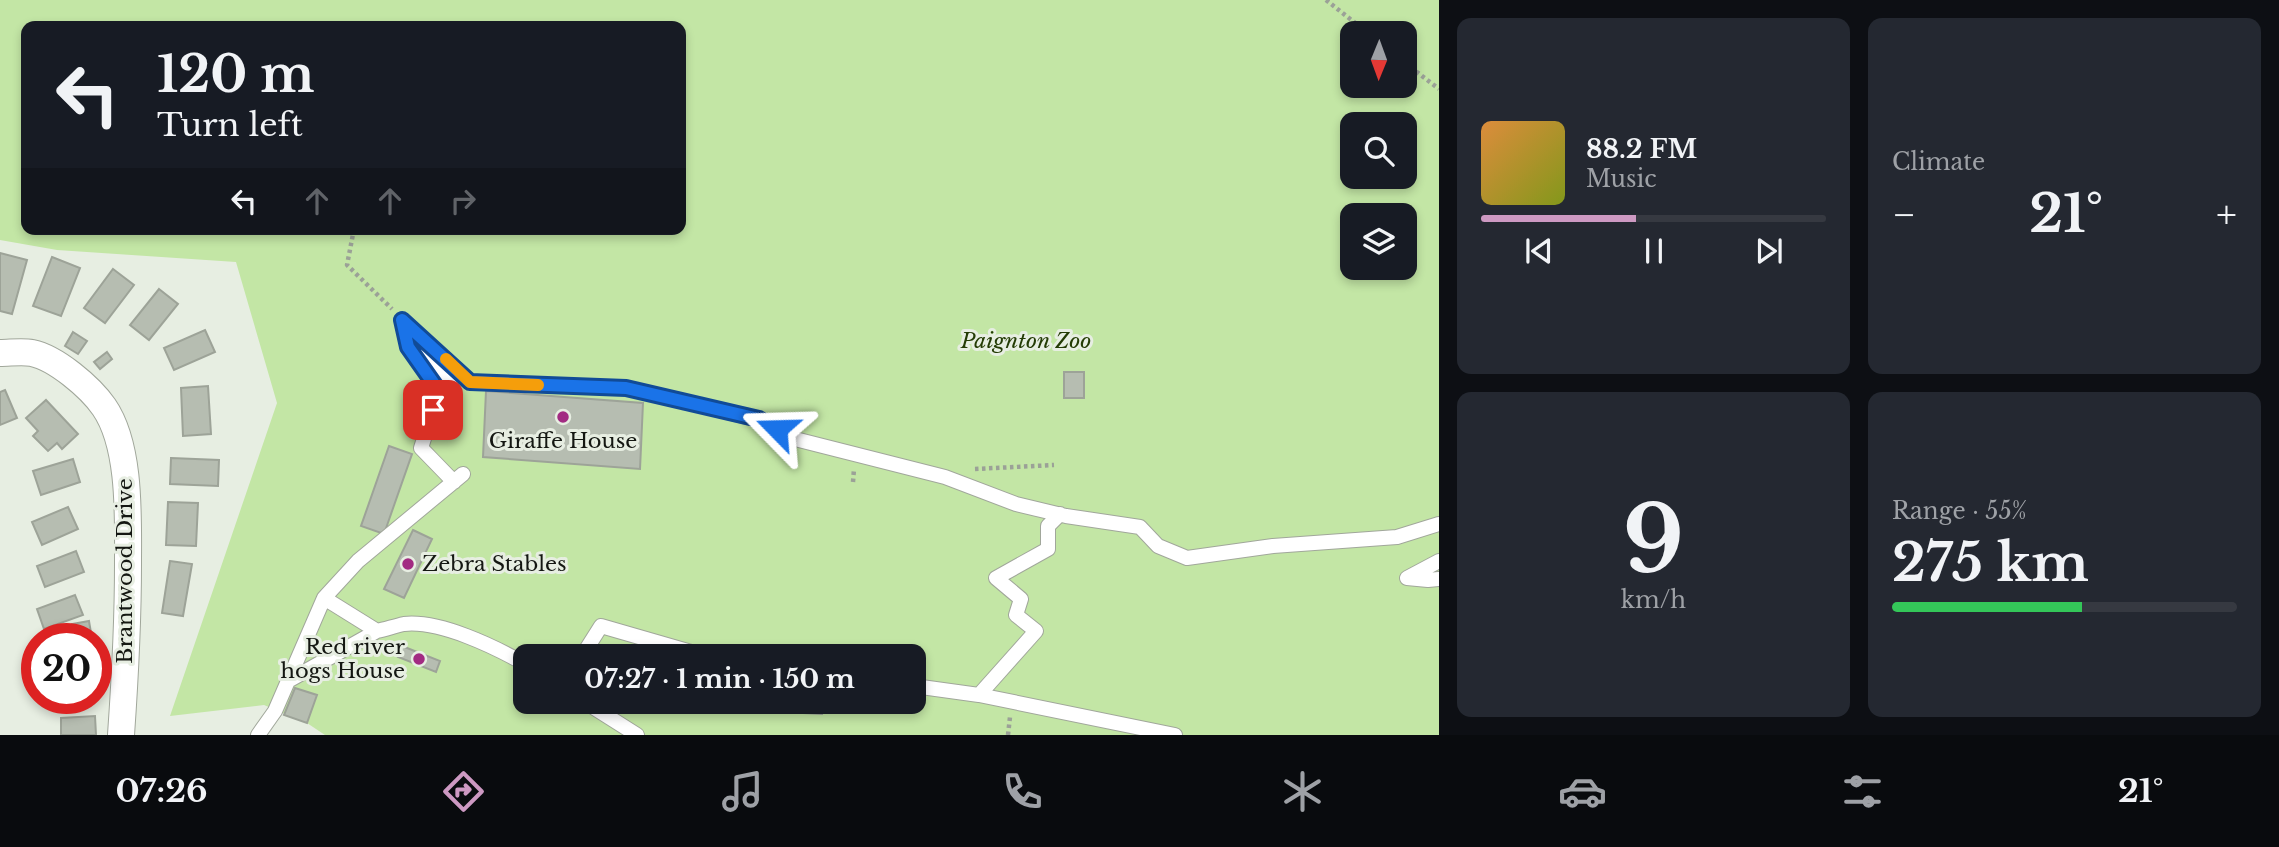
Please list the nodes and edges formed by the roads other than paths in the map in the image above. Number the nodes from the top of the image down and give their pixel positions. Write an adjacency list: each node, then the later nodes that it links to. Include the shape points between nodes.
1 (402, 320): 3 (lane); 4 (lane, via 470,382 626,388 759,419 795,439 945,477 1016,504); 8 (lane, via 408,347 439,391 421,449 458,478 358,561)
2 (0, 353): 17 (street, Brantwood Drive, via 33,353 59,366 104,407 115,431 126,476 128,514 127,657)
3 (451, 385)
4 (1060, 514): 5 (lane, via 1140,527 1158,546 1187,558 1397,537); 15 (lane, via 1048,526 1048,549 996,579 1021,599 1016,615 1036,631)
5 (1439, 524)
6 (1439, 561): 7 (lane, via 1407,578)
7 (1439, 579)
8 (324, 598): 9 (lane); 13 (lane)
9 (377, 631): 12 (lane, via 407,624 440,629); 13 (lane)
10 (590, 644): 11 (lane, via 601,626)
11 (663, 644)
12 (513, 657)
13 (288, 681): 18 (lane)
14 (926, 688): 15 (lane)
15 (979, 695): 20 (lane)
16 (604, 714): 19 (lane)
17 (121, 735)
18 (258, 735)
19 (636, 735)
20 (1175, 735)

